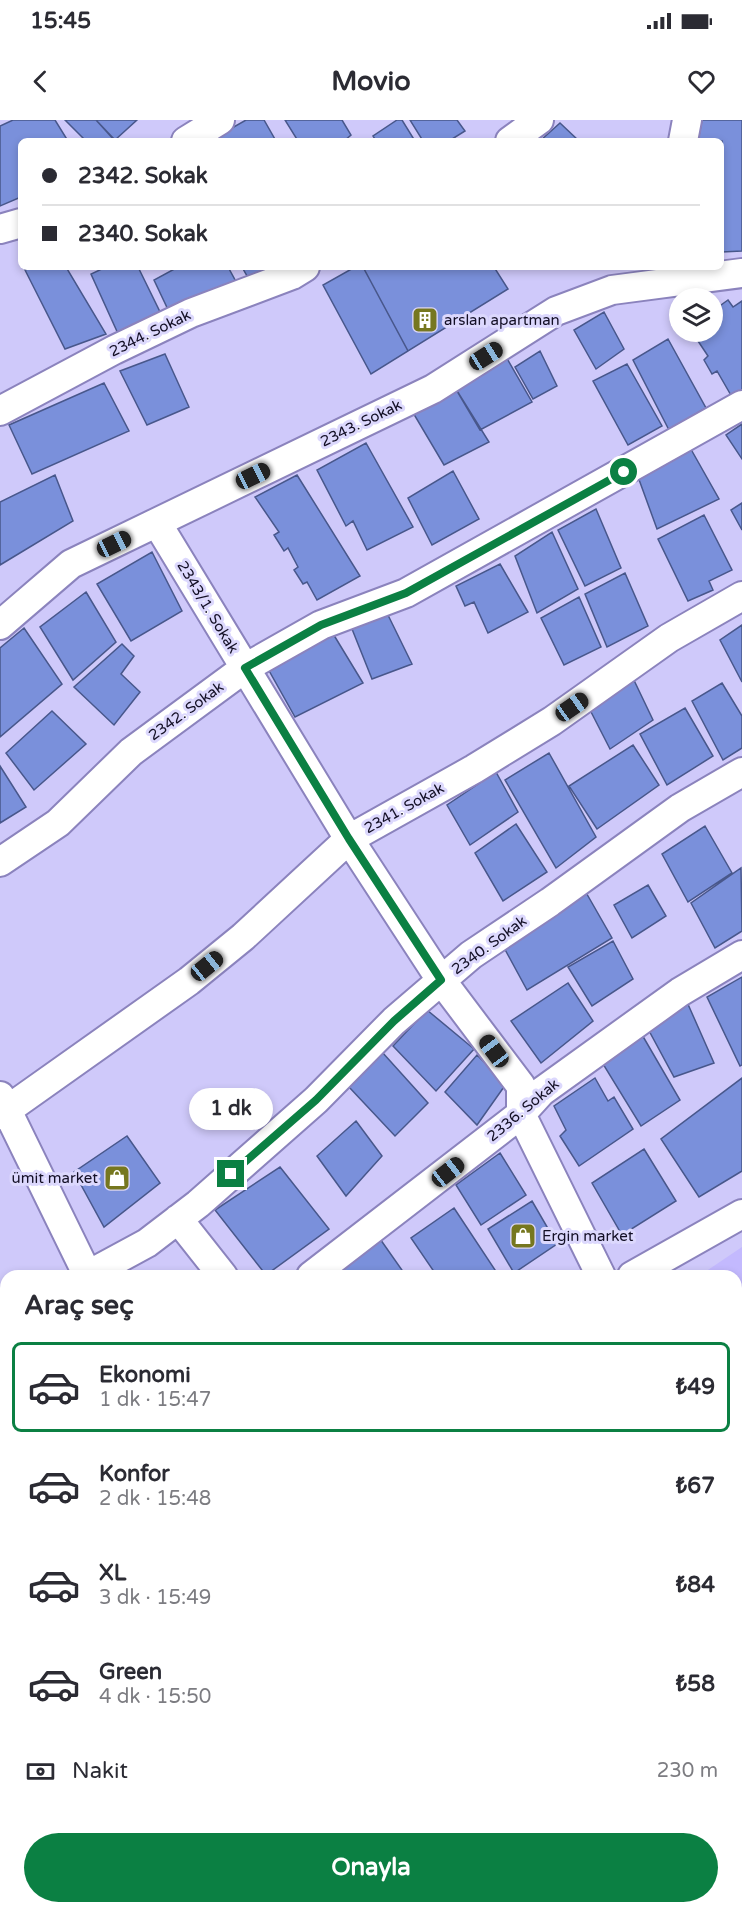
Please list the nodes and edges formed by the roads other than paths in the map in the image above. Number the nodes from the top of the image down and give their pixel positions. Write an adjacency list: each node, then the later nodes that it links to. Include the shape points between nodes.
1 (220, 120): 4 (street)
2 (539, 120): 5 (street)
3 (687, 120): 6 (street)
4 (191, 138)
5 (514, 138)
6 (684, 138)
7 (18, 224): 8 (street)
8 (0, 229)
9 (300, 270): 13 (street, 2344. Sokak, via 192,313)
10 (742, 273): 11 (street, 2343. Sokak)
11 (660, 275): 14 (street, 2343. Sokak, via 556,311 433,389)
12 (742, 405): 17 (street, 2342. Sokak, via 406,593 321,625)
13 (0, 411)
14 (157, 523): 16 (street, 2343. Sokak, via 71,564); 17 (street, 2343/1. Sokak)
15 (742, 596): 19 (street, 2341. Sokak, via 669,638 543,727)
16 (0, 625)
17 (245, 668): 19 (street, 2343/1. Sokak); 20 (street, 2342. Sokak, via 131,752 58,823)
18 (742, 772): 22 (street, 2340. Sokak, via 680,808)
19 (349, 839): 22 (street, 2343/1. Sokak); 23 (street, 2341. Sokak, via 189,981)
20 (0, 862)
21 (742, 955): 24 (street, 2336. Sokak, via 680,992 541,1092)
22 (441, 980): 24 (street, 2343/1. Sokak, via 521,1086); 26 (street, 2340. Sokak, via 316,1100)
23 (2, 1106): 27 (street)
24 (521, 1114): 30 (street, 2336. Sokak); 31 (street, 2343/1. Sokak)
25 (742, 1214): 32 (street)
26 (178, 1219): 28 (street, 2340. Sokak, via 147,1243); 29 (street)
27 (84, 1270)
28 (98, 1270)
29 (217, 1270)
30 (319, 1270)
31 (598, 1270)
32 (643, 1270)

